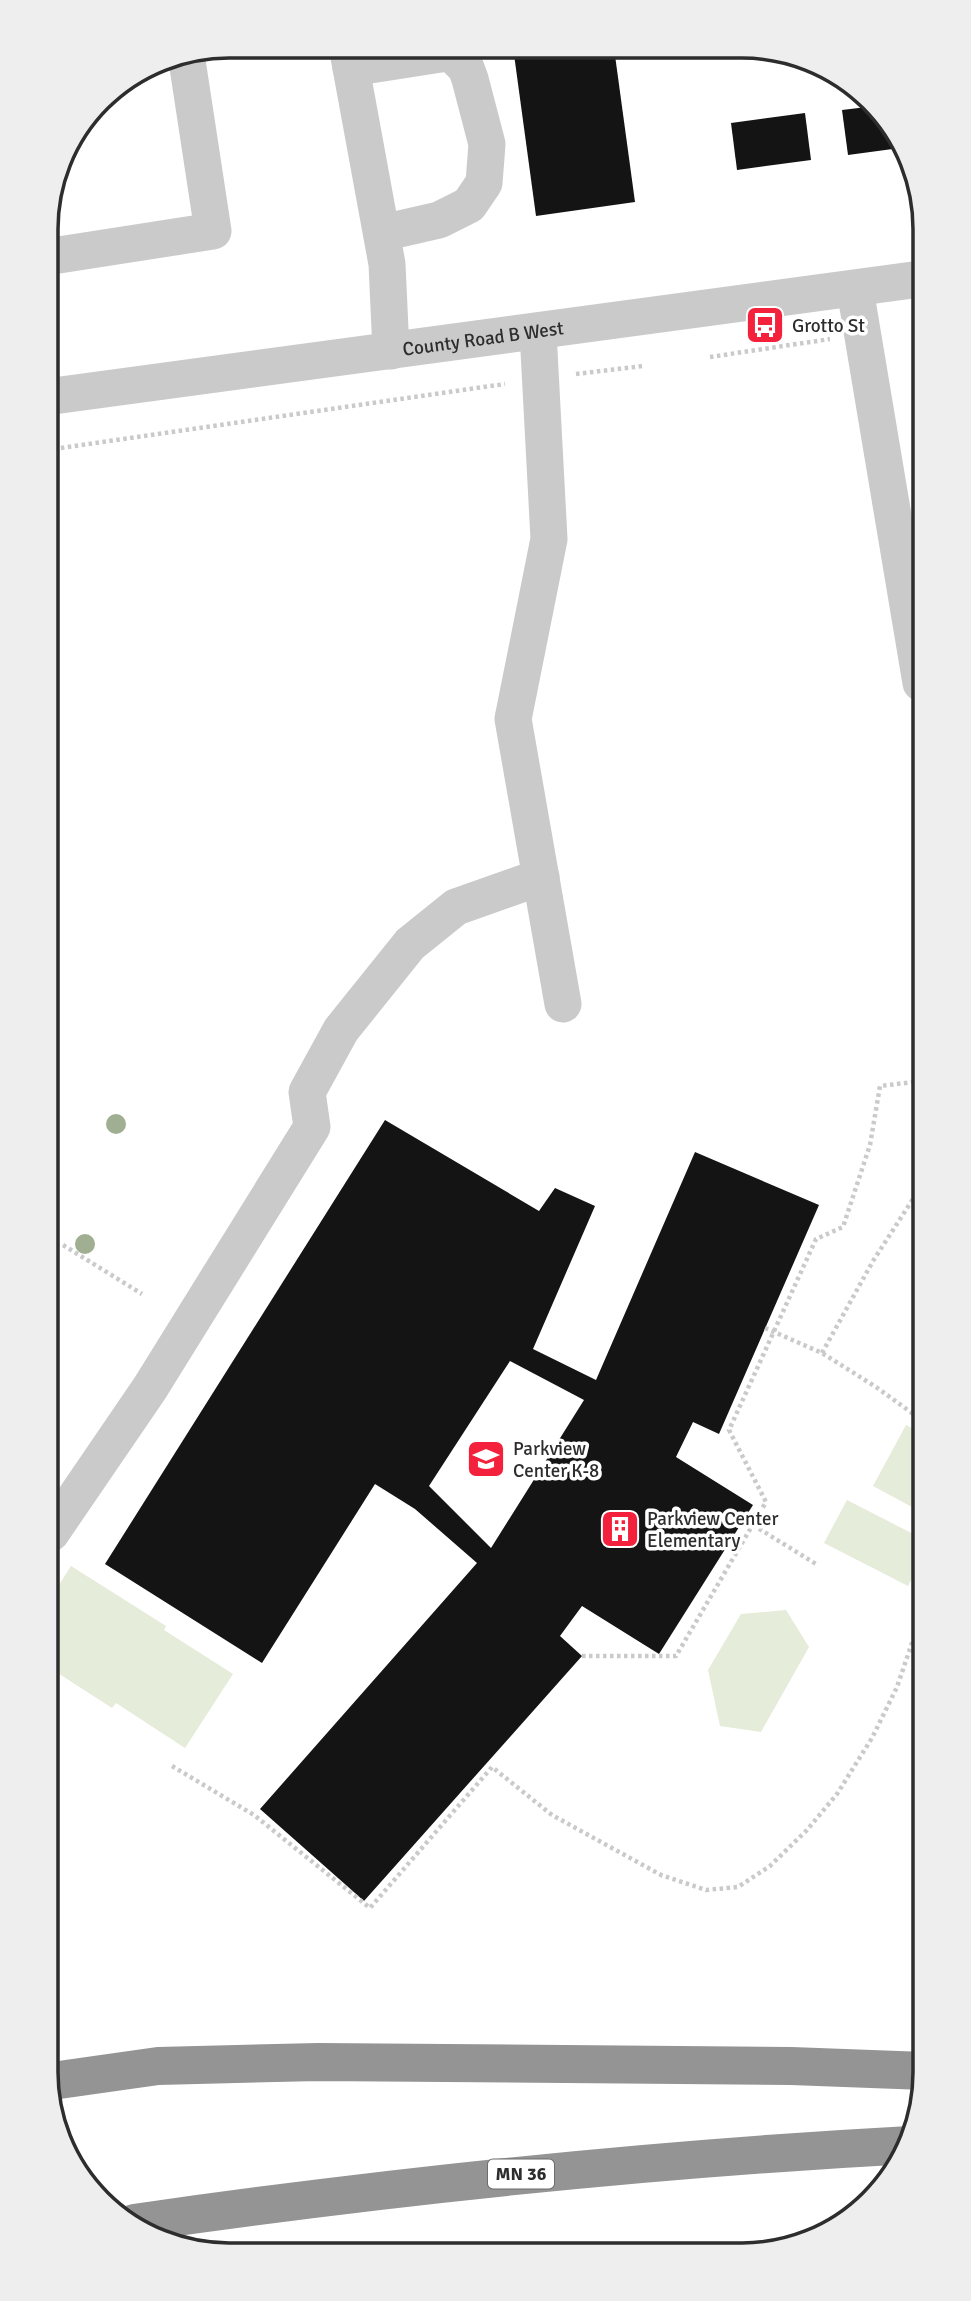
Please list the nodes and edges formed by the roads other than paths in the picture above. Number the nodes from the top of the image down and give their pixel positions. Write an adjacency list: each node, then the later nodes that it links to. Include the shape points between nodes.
1 (349, 58): 4 (street)
2 (456, 58): 4 (street, via 466,68 487,144 484,183 469,205 439,220)
3 (187, 63): 5 (street, via 213,231)
4 (382, 233): 9 (street)
5 (58, 255)
6 (913, 280): 7 (street, County Road B West)
7 (855, 289): 8 (street, County Road B West); 11 (street)
8 (538, 332): 9 (street, County Road B West); 12 (street, via 549,539 513,719)
9 (391, 351): 10 (street, County Road B West)
10 (58, 396)
11 (913, 635)
12 (541, 877): 13 (street); 14 (street, via 456,907 410,944 341,1030 307,1093 312,1127 150,1388)
13 (563, 1004)
14 (58, 1523)
15 (913, 2071): 16 (highway, via 318,2062 158,2066)
16 (58, 2080)
17 (896, 2146): 18 (highway, MN 36, via 580,2168)
18 (146, 2221)

